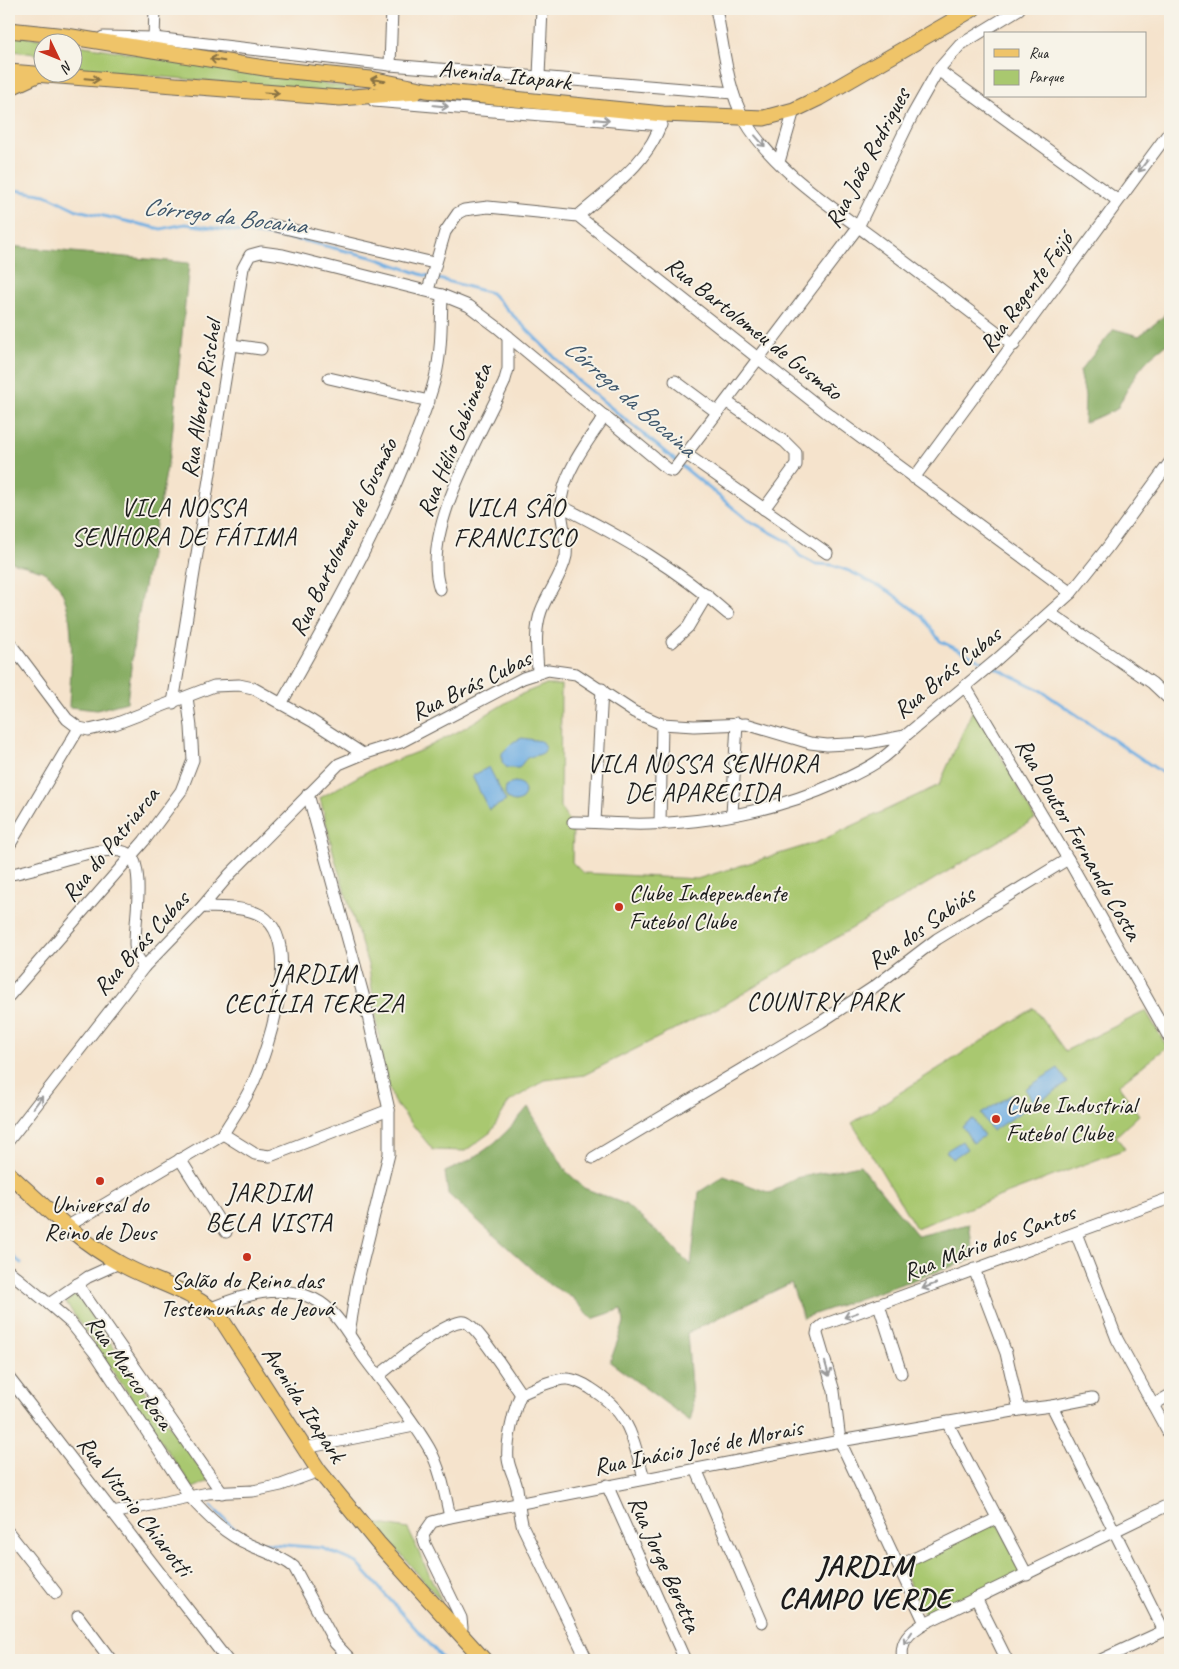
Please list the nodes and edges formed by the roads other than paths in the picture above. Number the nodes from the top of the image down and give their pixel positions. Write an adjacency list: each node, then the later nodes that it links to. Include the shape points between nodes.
1 (155, 9): 10 (street)
2 (392, 9): 12 (street)
3 (542, 9): 16 (street)
4 (716, 9): 21 (street)
5 (973, 9): 23 (main road, Avenida Itapark)
6 (1019, 9): 13 (street, Rua João Rodrigues, via 960,45)
7 (9, 30): 8 (main road, Avenida Itapark)
8 (32, 32)
9 (82, 36): 10 (street)
10 (154, 38): 12 (street)
11 (82, 39): 20 (main road, Avenida Itapark, one-way to 11, via 370,79 271,69)
12 (390, 65): 16 (street)
13 (938, 70): 28 (street); 31 (street, Rua João Rodrigues)
14 (9, 72): 15 (main road)
15 (32, 74)
16 (539, 76): 21 (street)
17 (32, 78): 19 (main road)
18 (82, 78): 22 (main road, one-way to 22)
19 (9, 88)
20 (426, 90): 22 (main road); 25 (main road, Avenida Itapark)
21 (733, 93): 24 (street)
22 (340, 98): 25 (street, one-way to 25)
23 (794, 110): 24 (main road, Avenida Itapark, via 764,118); 27 (street)
24 (743, 118): 25 (main road, Avenida Itapark); 27 (street, one-way to 27)
25 (662, 119): 29 (street, via 640,159)
26 (1170, 131): 28 (street, Rua Regente Feijó, one-way to 28)
27 (779, 162): 31 (street)
28 (1117, 200): 37 (street, Rua Regente Feijó)
29 (578, 216): 33 (street, via 498,208 464,210 451,222); 39 (street, Rua Bartolomeu de Gusmão)
30 (272, 225): 33 (street)
31 (858, 227): 37 (street); 39 (street, Rua João Rodrigues)
32 (283, 255): 33 (street, Rua Hélio Gabioneta); 36 (street, Rua Alberto Rischel, via 261,252 246,258)
33 (431, 276): 34 (street, Rua Hélio Gabioneta)
34 (442, 295): 35 (street, Rua Hélio Gabioneta, via 469,306); 42 (street, Rua Bartolomeu de Gusmão, via 440,348)
35 (508, 336): 45 (street, Rua Hélio Gabioneta); 53 (street, Rua Hélio Gabioneta, via 508,368 504,383 456,486 439,536 436,570)
36 (232, 345): 38 (street); 65 (street, Rua Alberto Rischel)
37 (1014, 345): 49 (street, Rua Regente Feijó)
38 (261, 349)
39 (758, 359): 43 (street, Rua João Rodrigues); 49 (street, Rua Bartolomeu de Gusmão)
40 (329, 378): 42 (street)
41 (675, 381): 44 (street)
42 (429, 401): 66 (street, Rua Bartolomeu de Gusmão, via 385,509 326,625)
43 (727, 402): 44 (street, Rua João Rodrigues); 51 (street, via 796,453 796,465)
44 (718, 413): 46 (street, Rua João Rodrigues)
45 (605, 416): 48 (street, Rua Hélio Gabioneta); 50 (street, via 573,466)
46 (685, 457): 48 (street, Rua João Rodrigues); 51 (street)
47 (1170, 462): 54 (street, Rua Brás Cubas)
48 (672, 469)
49 (914, 478): 54 (street, Rua Bartolomeu de Gusmão)
50 (560, 506): 55 (street, via 648,553); 60 (street, via 566,557 538,622)
51 (764, 509): 52 (street)
52 (827, 553)
53 (440, 588)
54 (1071, 593): 56 (street, Rua Brás Cubas)
55 (707, 595): 57 (street); 59 (street, via 688,627)
56 (1050, 613): 61 (street, Rua Brás Cubas); 64 (street, via 1152,683)
57 (728, 614)
58 (9, 642): 69 (street, via 68,719)
59 (672, 642)
60 (538, 672): 62 (street, Rua Brás Cubas, via 561,670 576,674); 71 (street, Rua Brás Cubas, via 508,685 430,729)
61 (968, 684): 70 (street, Rua Brás Cubas); 79 (street, Rua Doutor Fernando Costa)
62 (602, 689): 67 (street, Rua Brás Cubas, via 634,712); 75 (street)
63 (186, 697): 65 (street); 66 (street, via 228,684 253,688); 78 (street, Rua do Patriarca, via 192,727 193,760 188,777 161,820)
64 (1170, 700)
65 (173, 703): 69 (street, via 115,724 90,730)
66 (281, 704): 71 (street)
67 (662, 724): 68 (street, Rua Brás Cubas); 76 (street)
68 (737, 724): 70 (street, Rua Brás Cubas, via 756,726 818,744 868,743); 73 (street)
69 (79, 728): 77 (street)
70 (905, 736): 73 (street, via 882,760 820,790 766,810)
71 (363, 754): 72 (street, Rua Brás Cubas, via 339,764)
72 (308, 794): 81 (street, Rua Brás Cubas); 85 (street, via 364,998)
73 (732, 815): 76 (street)
74 (573, 822): 75 (street)
75 (595, 822): 76 (street)
76 (660, 824)
77 (9, 846)
78 (132, 856): 80 (street, via 118,849 102,850); 82 (street, via 137,882 136,955); 83 (street, Rua do Patriarca)
79 (1068, 858): 84 (street, Rua Doutor Fernando Costa); 88 (street, Rua dos Sabiás, via 937,939 821,1022)
80 (9, 874)
81 (202, 907): 82 (street, Rua Brás Cubas); 86 (street, via 243,910 261,916 274,927 282,972 272,1027 254,1083)
82 (144, 967): 87 (street, Rua Brás Cubas, one-way to 82)
83 (9, 996)
84 (1170, 1039)
85 (389, 1110): 86 (street, via 270,1156 255,1154); 102 (street, via 389,1154)
86 (223, 1134): 89 (street)
87 (9, 1140)
88 (593, 1158)
89 (180, 1159): 92 (street); 93 (street)
90 (9, 1175): 92 (main road, Avenida Itapark)
91 (1170, 1198): 94 (street, Rua Mário dos Santos)
92 (68, 1226): 95 (main road, Avenida Itapark)
93 (226, 1232)
94 (1076, 1233): 96 (street, Rua Mário dos Santos); 109 (street, via 1117,1339)
95 (119, 1263): 98 (street, Rua Marco Rosa); 101 (main road, Avenida Itapark, via 193,1297)
96 (974, 1269): 100 (street, Rua Mário dos Santos, one-way to 100); 111 (street, via 1006,1353)
97 (9, 1271): 99 (street)
98 (76, 1284): 99 (street, Rua Marco Rosa); 121 (street, Rua Marco Rosa)
99 (49, 1304): 122 (street, Rua Marco Rosa, via 71,1323 95,1353)
100 (879, 1305): 103 (street); 115 (street, Rua Mário dos Santos, one-way to 115, via 818,1329 834,1391)
101 (216, 1312): 102 (street, via 238,1297 284,1291 313,1298 331,1311); 116 (main road, Avenida Itapark)
102 (349, 1333): 104 (street)
103 (901, 1373)
104 (378, 1376): 106 (street, via 425,1341 456,1322 464,1321 477,1331); 113 (street)
105 (9, 1378): 125 (street, Rua Vitorio Chiarotti)
106 (521, 1394): 119 (street, via 542,1384 567,1378 601,1395 623,1416); 124 (street, via 516,1404 508,1451 518,1490)
107 (1170, 1395): 109 (street)
108 (1093, 1398): 110 (street, Rua Inácio José de Morais)
109 (1154, 1405): 114 (street)
110 (1052, 1406): 111 (street, Rua Inácio José de Morais); 128 (street)
111 (1019, 1410): 112 (street, Rua Inácio José de Morais)
112 (947, 1422): 115 (street, Rua Inácio José de Morais); 127 (street)
113 (414, 1426): 116 (street); 126 (street, via 439,1470)
114 (1170, 1436)
115 (840, 1441): 117 (street, Rua Inácio José de Morais); 130 (street)
116 (305, 1448): 118 (main road, Avenida Itapark)
117 (696, 1469): 119 (street, Rua Inácio José de Morais); 135 (street)
118 (318, 1471): 121 (street, via 253,1491); 138 (main road, Avenida Itapark)
119 (644, 1478): 120 (street, Rua Inácio José de Morais)
120 (607, 1486): 124 (street, Rua Inácio José de Morais); 144 (street, Rua Jorge Beretta)
121 (222, 1493): 122 (street)
122 (190, 1496): 125 (street); 141 (street, Rua Marco Rosa, via 205,1514 230,1534 294,1567 335,1643)
123 (1170, 1504): 128 (street)
124 (518, 1505): 126 (street, Rua Inácio José de Morais); 143 (street, via 522,1527)
125 (113, 1513): 140 (street, Rua Vitorio Chiarotti)
126 (450, 1517): 138 (street, Rua Inácio José de Morais, via 432,1522 424,1535 425,1544 461,1618)
127 (998, 1518): 130 (street); 131 (street)
128 (1114, 1532): 131 (street); 137 (street)
129 (9, 1533): 132 (street)
130 (899, 1566): 136 (street)
131 (1027, 1575): 133 (street)
132 (56, 1593)
133 (976, 1598): 136 (street); 146 (street)
134 (78, 1616): 139 (street)
135 (762, 1622)
136 (925, 1623): 145 (street, one-way to 145, via 905,1639)
137 (1167, 1629): 147 (street)
138 (459, 1632): 142 (main road, Avenida Itapark)
139 (111, 1660)
140 (226, 1660)
141 (351, 1660)
142 (484, 1660)
143 (587, 1660)
144 (685, 1660)
145 (902, 1660)
146 (1007, 1660)
147 (1101, 1660)

